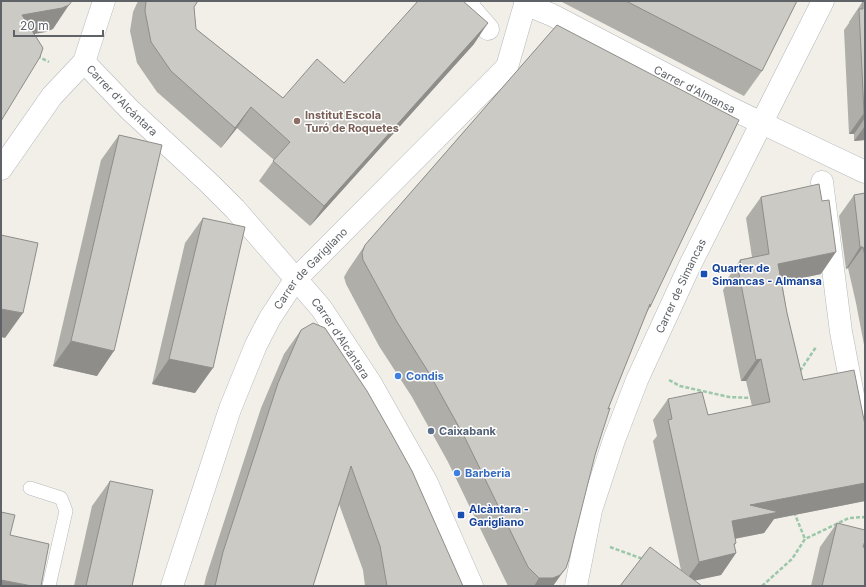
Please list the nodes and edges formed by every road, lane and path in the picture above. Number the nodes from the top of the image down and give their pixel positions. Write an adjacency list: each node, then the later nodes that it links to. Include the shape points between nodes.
1 (104, 1): 7 (street)
2 (469, 1): 5 (street, via 467,5)
3 (823, 1): 9 (street, Carrer de Simancas)
4 (525, 2): 9 (street, Carrer d'Almansa); 13 (street, Carrer de Garigliano, via 507,67)
5 (488, 29)
6 (33, 53): 8 (path)
7 (84, 62): 10 (street, via 52,96); 13 (street, Carrer d'Alcántara, via 129,109 235,209)
8 (53, 64)
9 (762, 123): 11 (street, Carrer d'Almansa); 28 (street, Carrer de Simancas, via 689,267 637,380 614,440 592,510)
10 (1, 169)
11 (865, 172)
12 (822, 182): 14 (street)
13 (295, 280): 26 (street, Carrer de Garigliano, via 256,345 230,409); 27 (street, Carrer d'Alcántara, via 321,308 343,340 403,439 427,482)
14 (841, 332): 15 (path, via 815,348); 18 (street)
15 (799, 372)
16 (668, 380): 17 (path, via 680,386 729,397)
17 (756, 398)
18 (865, 458)
19 (30, 488): 25 (lane, via 61,498 66,511)
20 (794, 510): 22 (path)
21 (865, 517): 22 (path, via 849,518)
22 (805, 539): 29 (path, via 792,559)
23 (607, 547): 24 (path)
24 (648, 562)
25 (49, 586)
26 (172, 586)
27 (472, 586)
28 (576, 586)
29 (762, 586)

